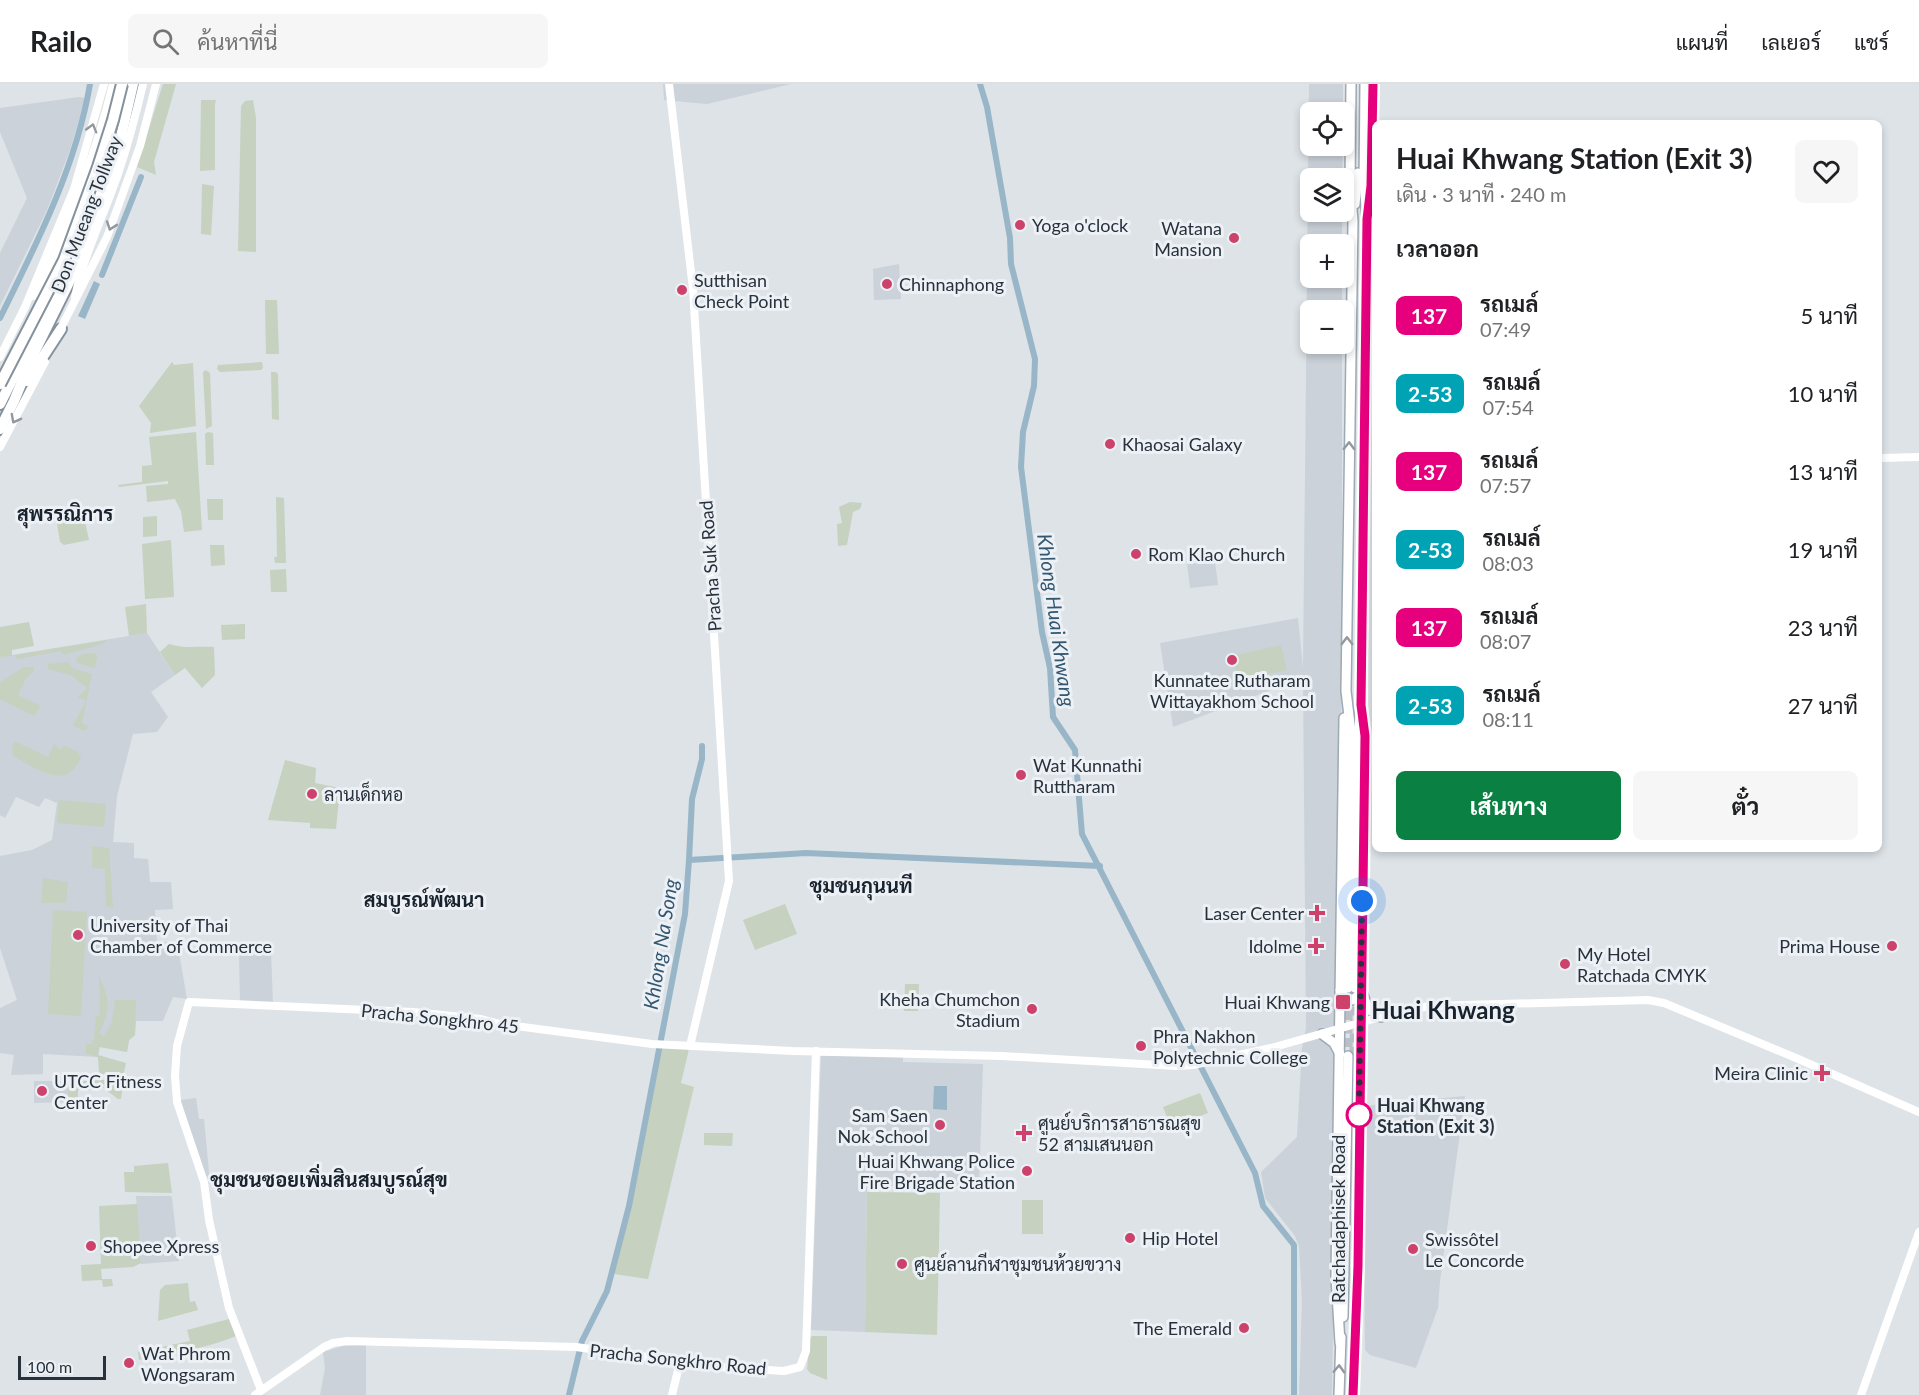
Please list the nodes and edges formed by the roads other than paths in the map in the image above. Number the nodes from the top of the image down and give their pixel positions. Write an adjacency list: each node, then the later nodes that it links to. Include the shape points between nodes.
1 (104, 84): 21 (main road, one-way to 1, via 74,189)
2 (112, 84): 15 (main road)
3 (123, 84): 15 (highway, bridge, via 115,121); 26 (highway, Don Mueang Tollway, bridge, via 64,260)
4 (131, 84): 17 (highway); 28 (highway, Don Mueang Tollway, via 106,170 70,264)
5 (144, 84): 12 (main road); 17 (main road)
6 (156, 84): 12 (main road)
7 (669, 84): 38 (main road, Pracha Suk Road, via 693,289 728,858 728,891 718,919)
8 (1351, 84): 16 (main road, Ratchadaphisek Road)
9 (1359, 84): 18 (main road, Ratchadaphisek Road)
10 (1365, 84): 19 (main road, Ratchadaphisek Road)
11 (1373, 84): 13 (main road, Ratchadaphisek Road)
12 (154, 94): 22 (main road, one-way to 22, via 107,237)
13 (1372, 120)
14 (1372, 135): 19 (main road, Ratchadaphisek Road)
15 (94, 167): 21 (main road, via 49,270); 26 (highway, via 65,262)
16 (1350, 168)
17 (116, 173): 22 (main road, via 80,272); 27 (highway)
18 (1354, 213)
19 (1367, 219): 23 (main road, Ratchadaphisek Road)
20 (1353, 222): 33 (main road, Ratchadaphisek Road, one-way to 20, via 1343,741)
21 (24, 307): 25 (main road)
22 (72, 309): 24 (main road)
23 (1371, 317): 33 (main road, Ratchadaphisek Road)
24 (61, 329): 27 (highway); 30 (main road, one-way to 30)
25 (0, 357)
26 (0, 383)
27 (14, 400): 29 (highway)
28 (0, 404)
29 (0, 429)
30 (0, 447)
31 (1919, 457): 32 (main road)
32 (1882, 458)
33 (1351, 989): 34 (main road, via 1368,1009); 35 (main road, Ratchadaphisek Road); 36 (main road, Ratchadaphisek Road)
34 (1381, 1017): 35 (main road); 41 (main road, via 1448,1004 1648,1000 1664,1003)
35 (1360, 1023): 36 (main road); 40 (main road, Ratchadaphisek Road)
36 (1340, 1029): 37 (main road); 40 (main road, Ratchadaphisek Road)
37 (1322, 1034): 39 (main road, via 1193,1065); 40 (main road)
38 (690, 1046): 39 (main road); 44 (main road, Pracha Songkhro 45, via 412,1012 189,1002 177,1046 177,1102 204,1182 229,1308)
39 (816, 1051): 43 (main road, Pracha Songkhro Road, via 803,1363 784,1371)
40 (1350, 1055): 46 (main road, Ratchadaphisek Road, one-way to 40, via 1336,1277); 47 (main road, Ratchadaphisek Road, via 1358,1266)
41 (1919, 1112)
42 (1919, 1232): 48 (main road)
43 (680, 1362): 44 (main road, Pracha Songkhro Road, via 580,1348 339,1342 324,1347); 45 (main road)
44 (258, 1393)
45 (672, 1395)
46 (1338, 1395)
47 (1353, 1395)
48 (1861, 1395)

